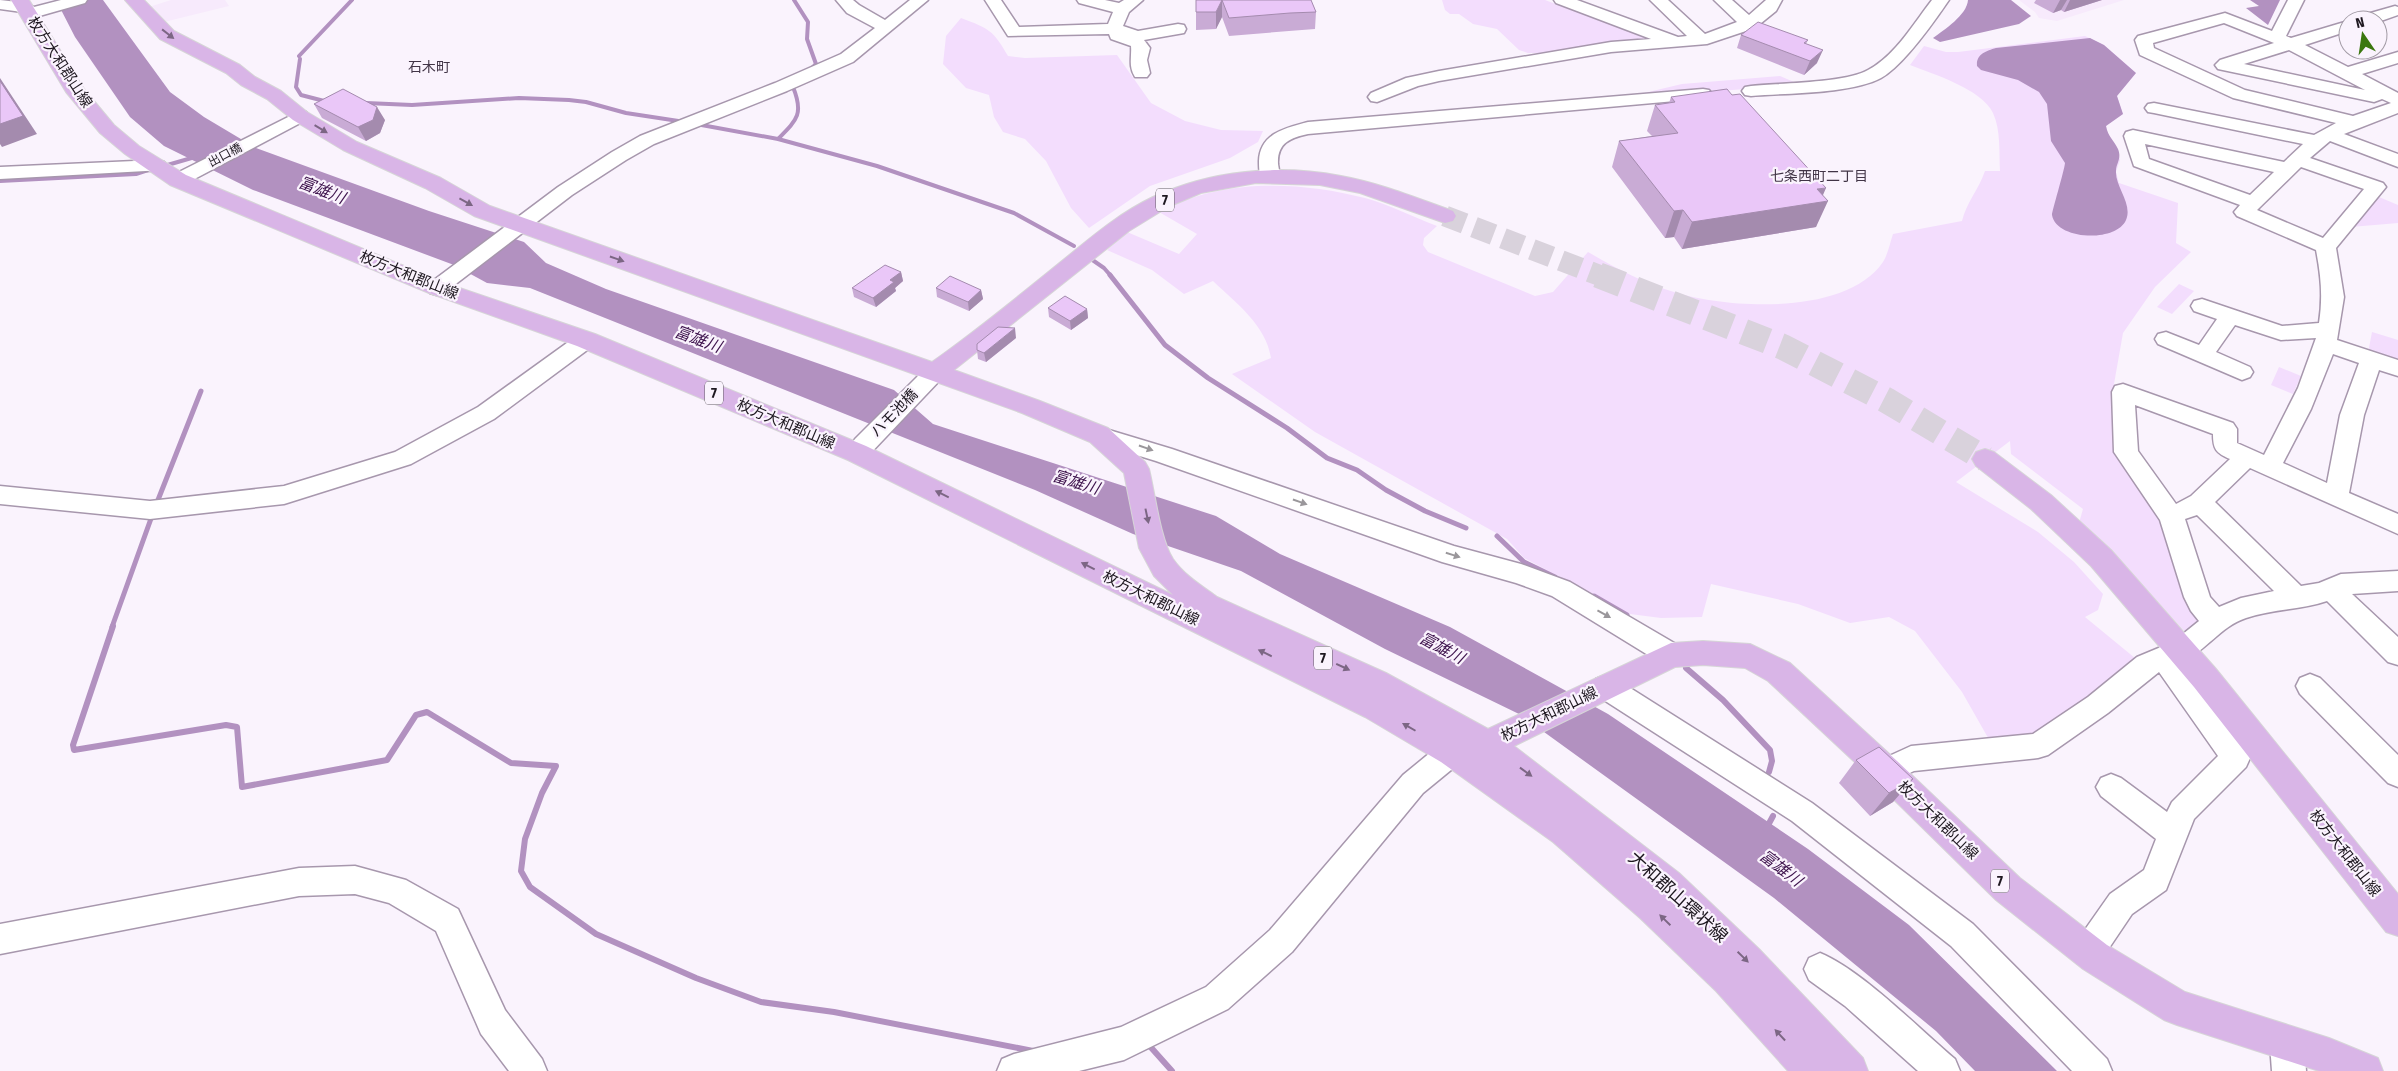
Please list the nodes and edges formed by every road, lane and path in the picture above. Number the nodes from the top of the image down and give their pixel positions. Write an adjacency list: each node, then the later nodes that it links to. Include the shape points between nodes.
1 (79, 0): 17 (street)
2 (134, 0): 41 (main road, 枚方大和郡山線 / 7, one-way to 41, via 167,35 233,69)
3 (844, 0): 20 (street, via 853,9)
4 (920, 0): 20 (street)
5 (993, 0): 21 (street, via 1014,32)
6 (1085, 0): 16 (street)
7 (1562, 0): 15 (street)
8 (1658, 0): 25 (street)
9 (1722, 0): 19 (street)
10 (1774, 0): 19 (street)
11 (1941, 0): 34 (street, via 1888,63 1862,64 1873,75 1833,84)
12 (2296, 0): 24 (street, via 2282,31)
13 (2373, 0): 18 (street)
14 (0, 4): 17 (street)
15 (1589, 4): 26 (street)
16 (1128, 5): 21 (street)
17 (29, 8): 46 (main road, 枚方大和郡山線 / 7, via 76,92 107,130)
18 (2396, 12)
19 (1749, 24): 25 (street)
20 (884, 26): 52 (street, via 847,58 631,148)
21 (1114, 29): 22 (street, via 1137,36); 30 (street, via 1115,34 1138,43)
22 (1178, 29)
23 (2338, 29): 27 (street)
24 (2274, 38): 27 (street); 32 (street, via 2226,18 2144,40 2146,51)
25 (1701, 39): 26 (street)
26 (1676, 42): 36 (street, via 1612,47 1439,76 1412,82)
27 (2291, 44): 29 (street); 31 (street)
28 (2398, 56): 31 (street)
29 (2224, 65): 32 (street); 37 (street)
30 (1141, 73)
31 (2347, 73): 37 (street)
32 (2192, 74): 33 (street)
33 (2220, 86): 38 (street); 42 (street, via 2239,94)
34 (1751, 91)
35 (1721, 93): 49 (street, via 1338,124 1288,133 1268,148)
36 (1377, 97)
37 (2398, 101)
38 (2203, 106): 40 (street); 43 (street)
39 (2398, 107): 42 (street)
40 (2154, 108)
41 (300, 116): 48 (street, 出口橋); 52 (main road, 枚方大和郡山線 / 7, one-way to 52, via 350,146 434,183)
42 (2354, 122): 43 (street)
43 (2323, 138): 44 (street); 45 (street)
44 (2398, 161)
45 (2293, 164): 50 (street); 50 (street, via 2133,136 2141,162); 53 (street, via 2376,187)
46 (158, 166): 47 (street); 48 (main road, 枚方大和郡山線 / 7)
47 (0, 173)
48 (184, 176): 54 (main road, 枚方大和郡山線 / 7)
49 (1270, 176): 51 (main road, 7, via 1342,182 1381,192); 64 (main road, 7, via 1206,186 1174,196 1146,210 1106,236)
50 (2253, 203): 53 (street, via 2244,212)
51 (1445, 216)
52 (516, 229): 54 (street); 64 (main road, 枚方大和郡山線 / 7, one-way to 64)
53 (2326, 248): 57 (street, via 2333,304)
54 (445, 282): 59 (main road, 枚方大和郡山線 / 7)
55 (2202, 306): 56 (street)
56 (2230, 316): 57 (street, via 2280,333); 60 (street)
57 (2326, 337): 61 (street); 69 (street, via 2298,415)
58 (2166, 339): 60 (street)
59 (586, 340): 66 (main road, 枚方大和郡山線 / 7); 70 (street, via 486,413 403,458 284,495 150,510)
60 (2203, 355): 63 (street)
61 (2372, 359): 62 (street); 71 (street, via 2352,415)
62 (2398, 368)
63 (2242, 372)
64 (929, 377): 65 (main road, 枚方大和郡山線 / 7, via 1031,407); 66 (street, ハモ池橋)
65 (1099, 435): 81 (street, one-way to 81, via 1451,555 1521,574 1560,589); 84 (main road, 枚方大和郡山線 / 7, one-way to 84, via 1136,469 1153,548 1164,568 1184,589 1207,605)
66 (860, 449): 85 (main road, 枚方大和郡山線 / 7, one-way to 66, via 1376,708)
67 (2247, 456): 69 (street); 72 (street); 73 (street, via 2225,447 2224,428 2123,392 2126,452)
68 (1985, 459): 79 (main road, 枚方大和郡山線, via 2041,502 2101,558)
69 (2269, 467): 71 (street)
70 (0, 495)
71 (2336, 498): 74 (street)
72 (2200, 502): 73 (street); 77 (street)
73 (2172, 518): 78 (street, via 2197,597)
74 (2398, 525)
75 (2398, 581): 76 (street, via 2362,581)
76 (2331, 589): 77 (street); 80 (street)
77 (2296, 597): 78 (street, via 2241,608)
78 (2216, 622): 79 (street)
79 (2173, 654): 87 (street, via 2147,665 2098,705 2038,746 1911,759); 89 (street, via 2236,758 2182,811); 90 (main road, 枚方大和郡山線)
80 (2398, 654)
81 (1671, 655): 83 (main road, 枚方大和郡山線 / 7); 87 (main road, 枚方大和郡山線 / 7, via 1750,656 1779,672)
82 (2310, 686): 86 (street)
83 (1606, 687): 84 (main road, 枚方大和郡山線 / 7); 100 (street, via 1802,812 1962,935)
84 (1495, 740): 85 (main road, 枚方大和郡山線 / 7); 98 (main road, 大和郡山環状線, one-way to 98, via 1667,884 1747,961)
85 (1452, 752): 96 (street, via 1413,784 1282,941 1217,998 1124,1044); 97 (main road, 大和郡山環状線, one-way to 85, via 1728,979 1652,907 1565,831)
86 (2394, 764)
87 (1886, 771): 92 (main road, 枚方大和郡山線 / 7, via 2008,889)
88 (2111, 787): 89 (street)
89 (2173, 834): 92 (street, via 2155,880 2120,904)
90 (2398, 920)
91 (0, 939): 95 (street, via 299,882 355,880 395,890 447,920 493,1022)
92 (2088, 952): 94 (main road, 枚方大和郡山線 / 7, via 2177,1007)
93 (1820, 969): 99 (street, via 1856,995)
94 (2288, 1057): 101 (main road, 枚方大和郡山線 / 7, via 2329,1056)
95 (530, 1071)
96 (1014, 1071)
97 (1813, 1071)
98 (1850, 1071)
99 (1942, 1071)
100 (2095, 1071)
101 (2365, 1071)

